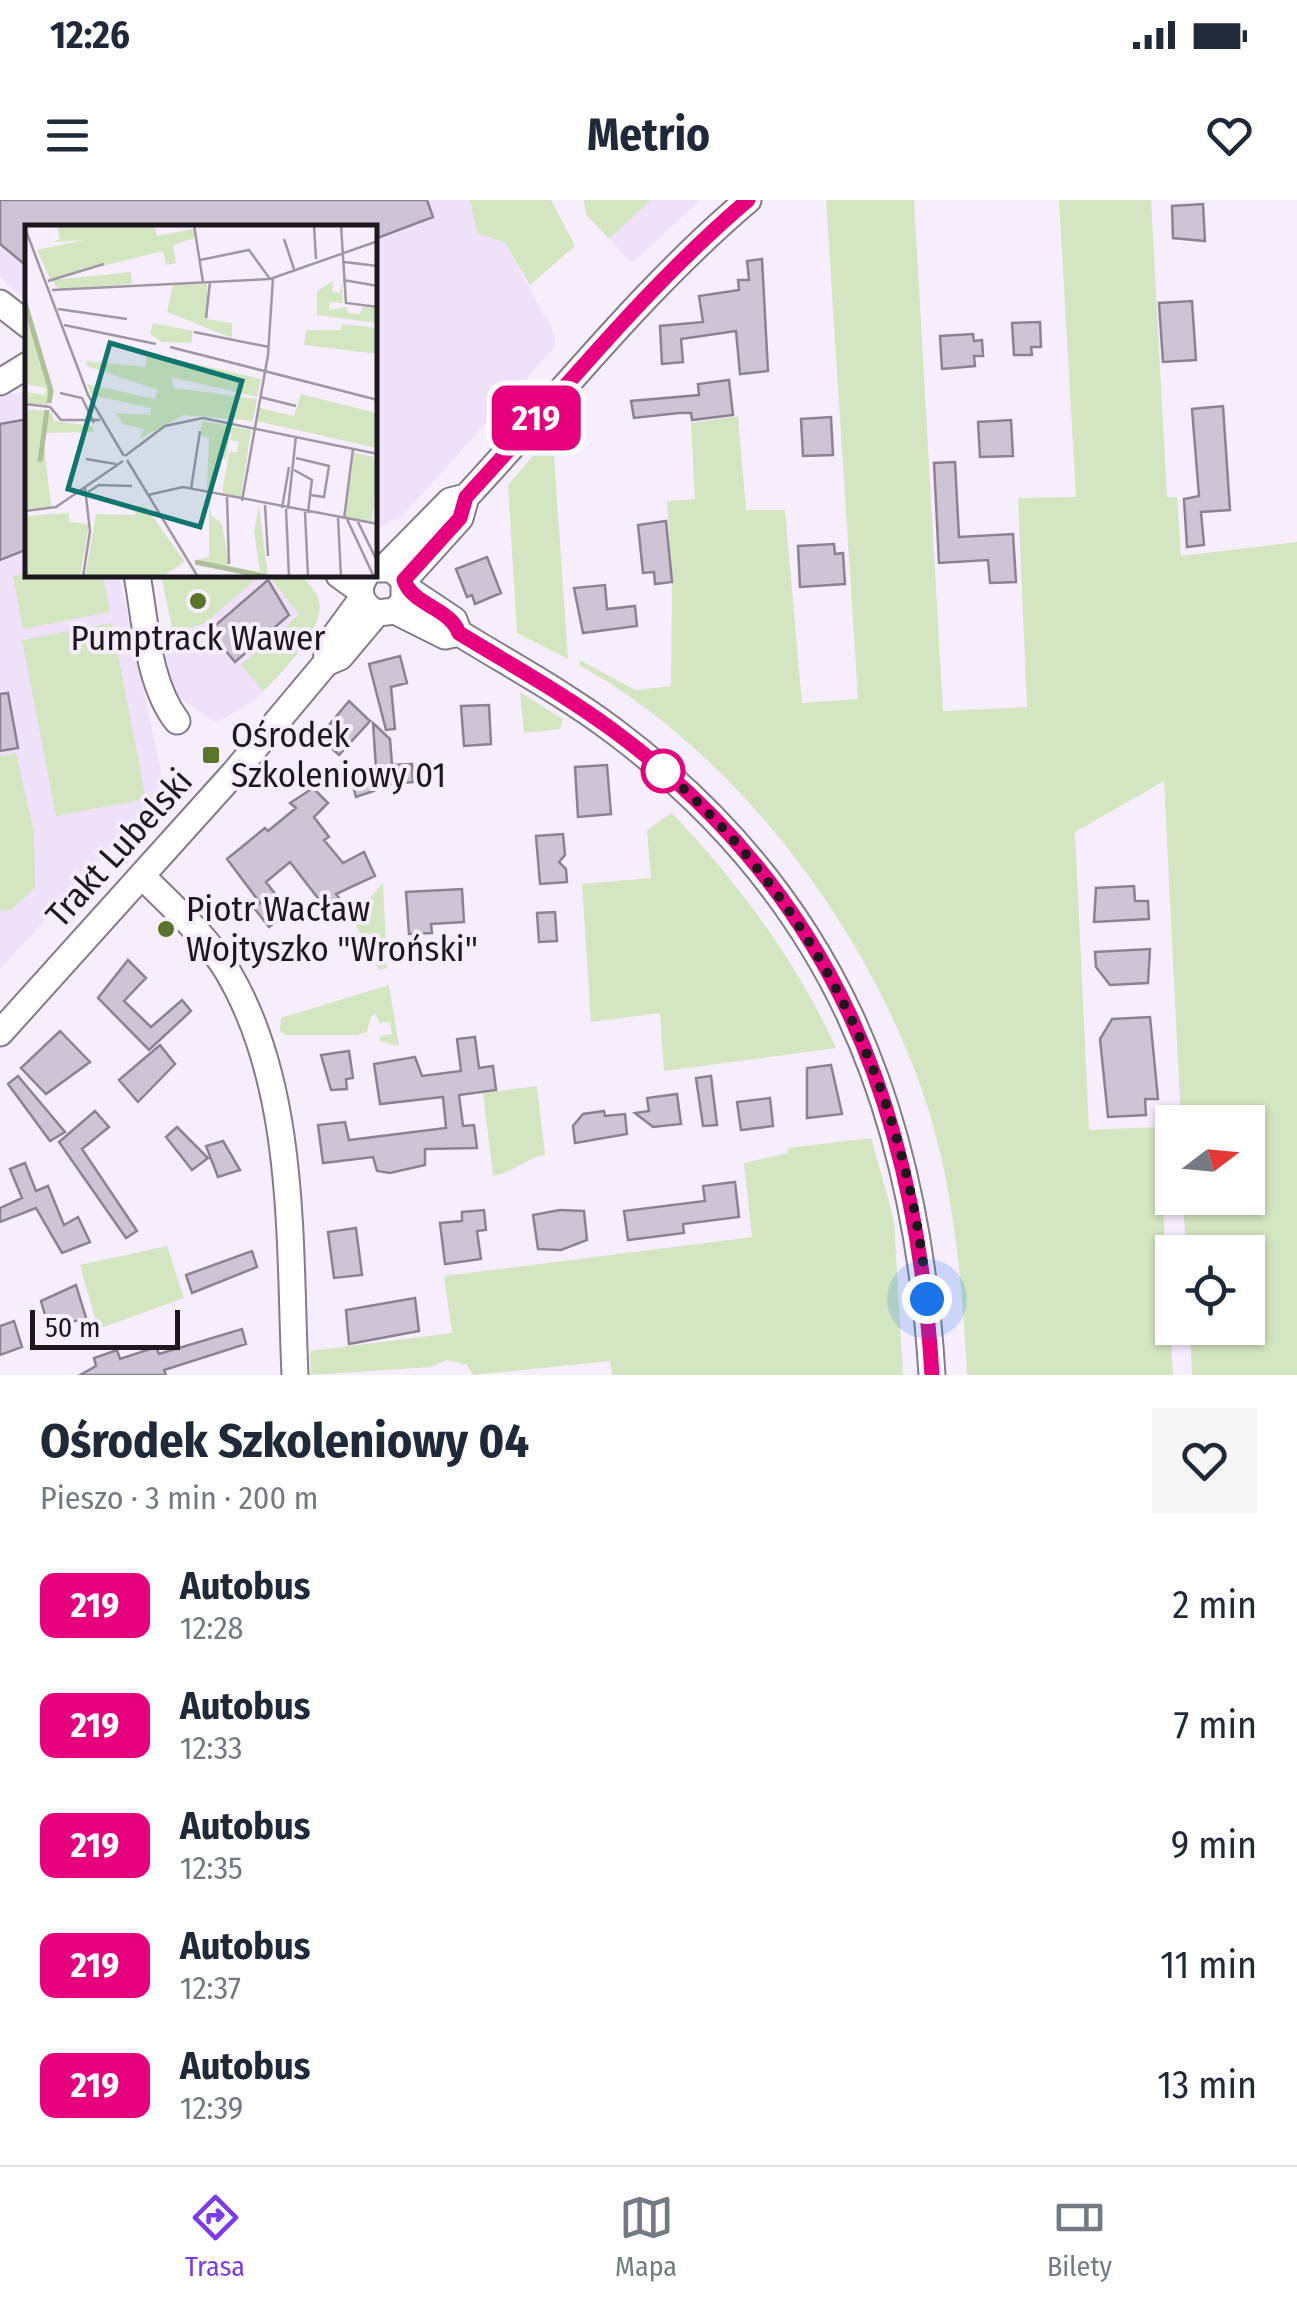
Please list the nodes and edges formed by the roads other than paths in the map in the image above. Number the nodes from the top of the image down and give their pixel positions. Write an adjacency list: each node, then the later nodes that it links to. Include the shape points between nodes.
1 (748, 200): 5 (street, Trakt Lubelski, via 641,300 466,497 460,518)
2 (0, 303): 3 (street)
3 (25, 323)
4 (138, 578): 6 (street, via 156,680)
5 (377, 587): 7 (street, Trakt Lubelski, via 328,646 326,662); 10 (street, via 444,636 459,633 576,704 676,782 750,859 804,934 850,1014 898,1139 922,1255)
6 (177, 720)
7 (142, 876): 8 (street, Trakt Lubelski); 9 (street, via 226,968 272,1092 290,1216)
8 (0, 1033)
9 (296, 1375)
10 (932, 1375)

